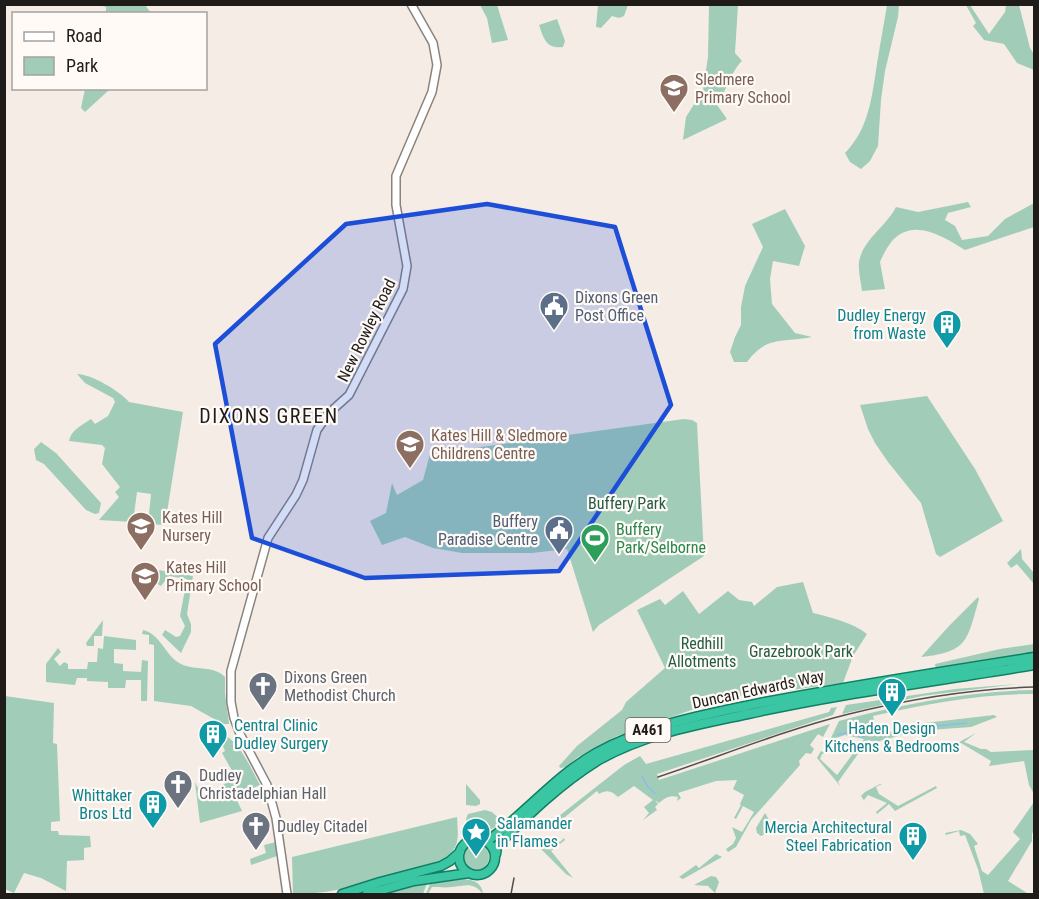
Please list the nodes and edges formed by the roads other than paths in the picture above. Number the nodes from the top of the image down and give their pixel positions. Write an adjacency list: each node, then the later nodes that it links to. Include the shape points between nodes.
1 (411, 4): 9 (main road, New Rowley Road, via 433,43 437,65 435,86 396,176 406,278 349,395 317,430 303,480 265,546 233,661 231,702 240,734 267,785)
2 (1035, 657): 4 (highway, Duncan Edwards Way / A461)
3 (1035, 665): 4 (highway, Duncan Edwards Way / A461)
4 (852, 690): 5 (highway, Duncan Edwards Way / A461, via 840,687 701,715 633,735 576,766); 7 (highway, Duncan Edwards Way / A461, via 836,697 705,723 630,746 598,761 557,789 497,846)
5 (487, 841): 6 (highway, A461, via 470,841); 7 (highway)
6 (460, 852): 8 (highway, via 460,865); 10 (highway, A461, via 441,866)
7 (496, 854): 8 (highway, A461, via 489,871)
8 (470, 873): 11 (highway, A461, via 414,881)
9 (287, 894)
10 (342, 894)
11 (368, 894)

